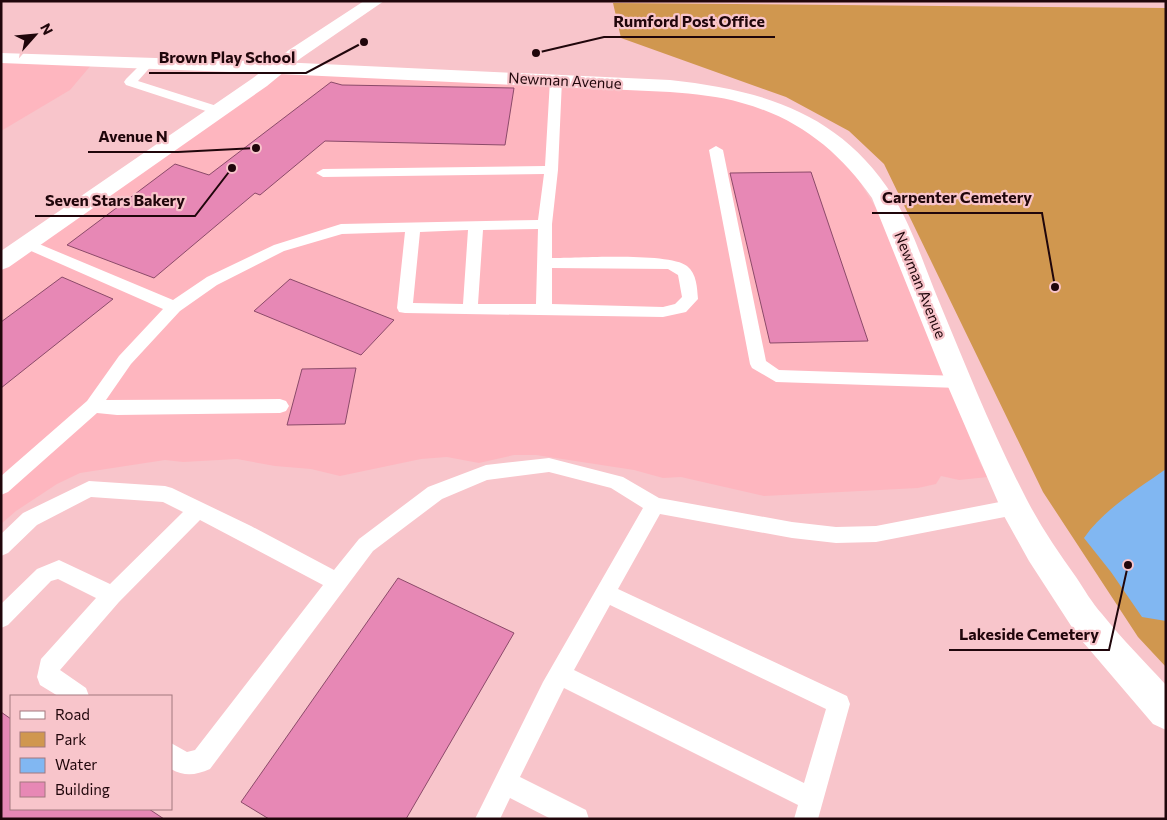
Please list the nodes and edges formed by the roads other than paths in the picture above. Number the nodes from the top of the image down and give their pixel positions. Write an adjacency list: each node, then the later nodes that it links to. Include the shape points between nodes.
1 (376, 1): 4 (main road, via 302,49)
2 (1, 58): 3 (main road, Newman Avenue)
3 (148, 63): 4 (main road, Newman Avenue); 6 (lane, via 130,82)
4 (279, 68): 5 (main road, Newman Avenue); 6 (main road)
5 (556, 80): 8 (lane); 19 (main road, Newman Avenue, via 708,90 748,98 813,127 862,169 883,198)
6 (219, 111): 13 (main road)
7 (716, 150): 19 (lane, via 758,364 776,376)
8 (551, 170): 9 (lane); 10 (lane)
9 (323, 173)
10 (545, 224): 11 (lane); 15 (lane)
11 (476, 226): 12 (lane); 18 (lane)
12 (413, 228): 16 (lane, via 341,229 278,248 212,281); 18 (lane, via 405,308)
13 (27, 244): 14 (main road); 16 (lane)
14 (1, 262)
15 (544, 263): 17 (lane); 17 (lane, via 661,263 678,266 688,276 690,299 680,308 663,312)
16 (174, 307): 20 (lane, via 125,360)
17 (544, 308): 18 (lane)
18 (470, 310)
19 (959, 382): 24 (main road, Newman Avenue)
20 (93, 406): 21 (lane); 22 (lane)
21 (280, 406)
22 (1, 487)
23 (655, 505): 24 (lane, via 792,530 836,534 876,534); 27 (lane, via 616,482 550,465 486,474 435,494 366,546); 28 (lane)
24 (1015, 507): 33 (main road, Newman Avenue, via 1089,624)
25 (198, 510): 26 (lane, via 165,494 89,489 30,519); 27 (lane); 29 (lane)
26 (1, 547)
27 (337, 582): 34 (lane, via 202,761 185,764)
28 (605, 593): 31 (lane); 36 (lane, via 839,704)
29 (112, 594): 30 (lane, via 59,569 44,575); 32 (lane, via 49,666 48,677)
30 (1, 618)
31 (560, 675): 35 (lane); 36 (lane)
32 (76, 695)
33 (1166, 712)
34 (172, 757)
35 (505, 782): 37 (lane); 38 (lane)
36 (809, 809)
37 (487, 819)
38 (577, 819)

